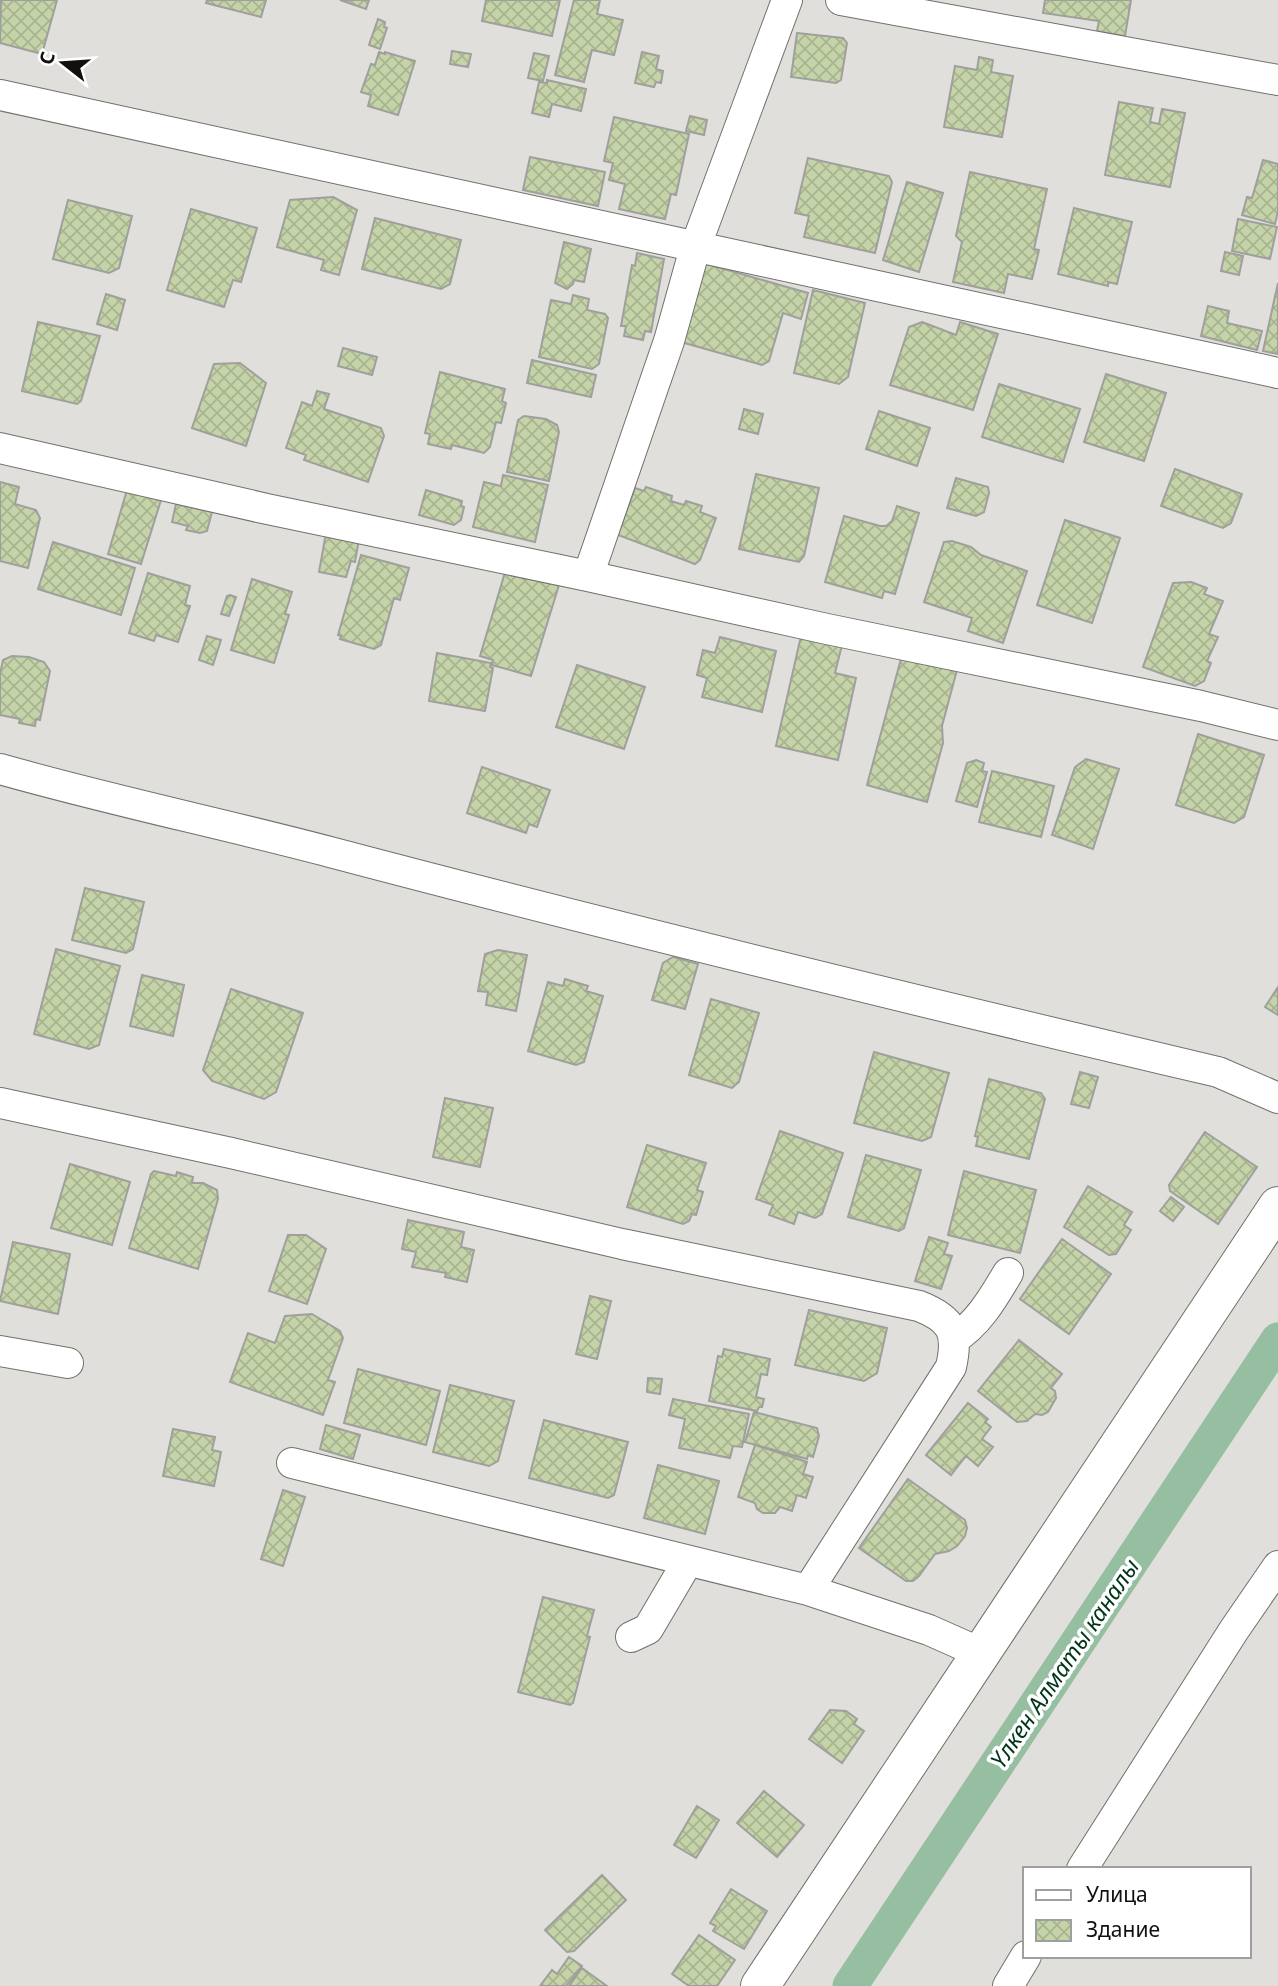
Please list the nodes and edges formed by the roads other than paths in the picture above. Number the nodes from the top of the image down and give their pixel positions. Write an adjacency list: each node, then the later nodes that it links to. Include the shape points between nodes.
1 (787, 0): 5 (street)
2 (841, 0): 3 (street)
3 (1278, 80)
4 (0, 95): 5 (street)
5 (695, 248): 6 (street); 8 (street, via 669,341)
6 (1278, 373)
7 (0, 448): 8 (street)
8 (588, 576): 9 (street)
9 (1278, 725)
10 (0, 769): 11 (street, via 818,977 1218,1072)
11 (1278, 1098)
12 (0, 1103): 15 (street, via 622,1244 919,1306 938,1313 953,1328)
13 (1278, 1206): 23 (street)
14 (1008, 1273): 15 (street, via 989,1306)
15 (954, 1339): 21 (street, via 951,1367)
16 (0, 1351): 17 (street)
17 (68, 1363)
18 (292, 1463): 19 (street)
19 (688, 1561): 21 (street); 22 (street, via 648,1629)
20 (1278, 1566): 24 (street)
21 (808, 1590): 23 (street, via 929,1630)
22 (631, 1637)
23 (983, 1654): 26 (street)
24 (1083, 1867)
25 (1025, 1958): 27 (street)
26 (760, 1986)
27 (1007, 1986)

